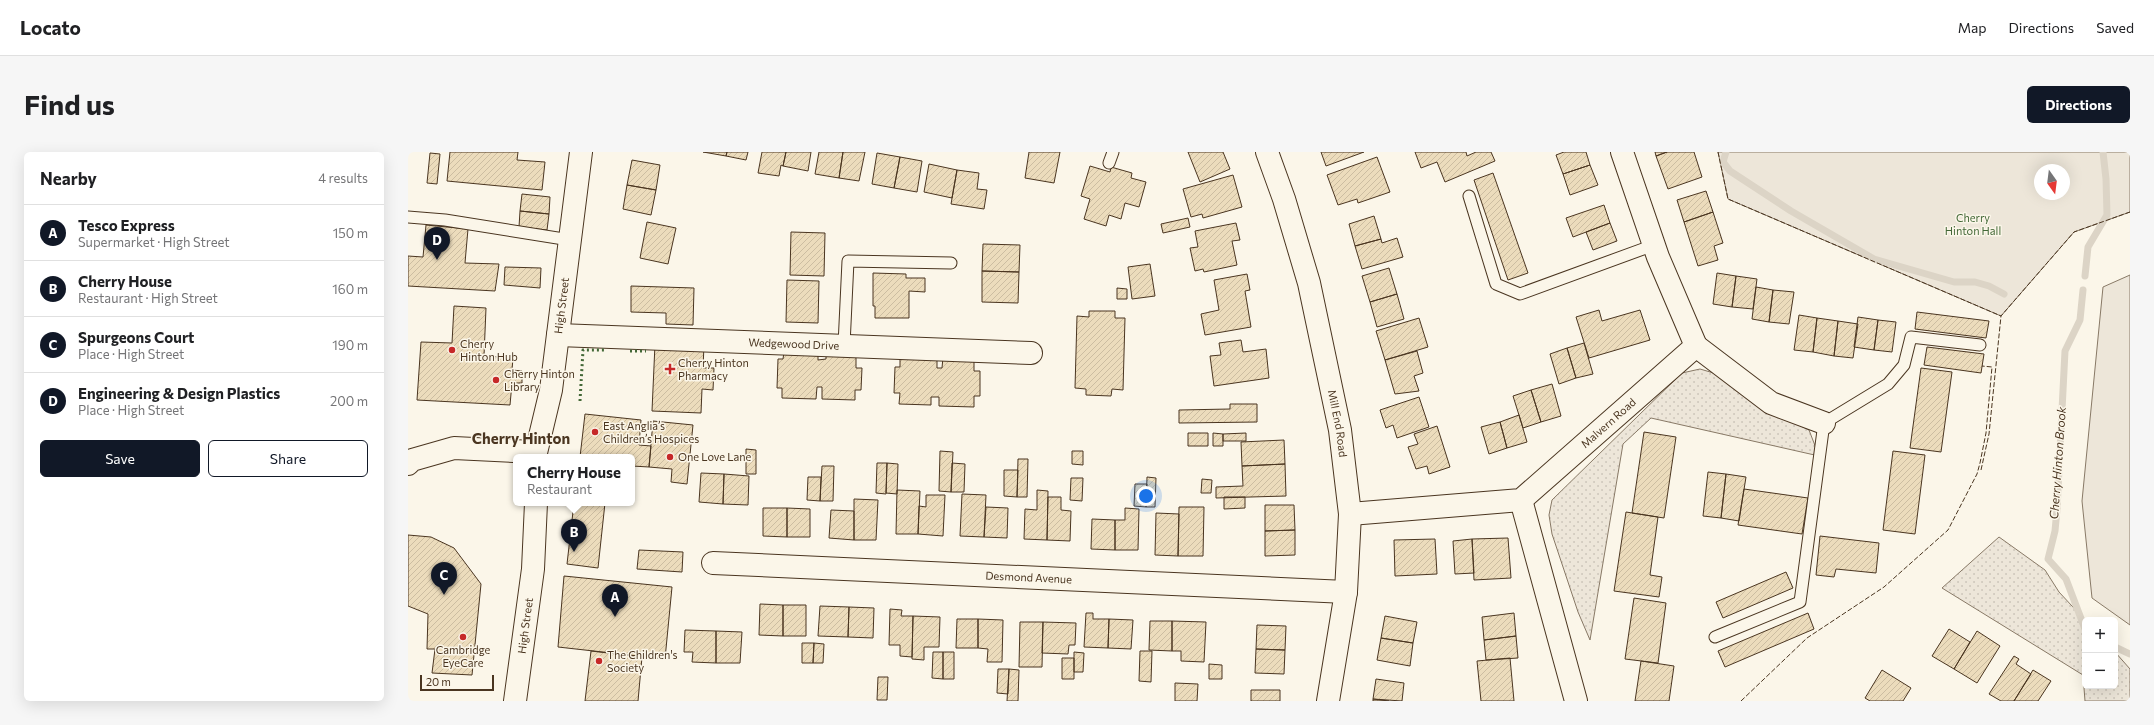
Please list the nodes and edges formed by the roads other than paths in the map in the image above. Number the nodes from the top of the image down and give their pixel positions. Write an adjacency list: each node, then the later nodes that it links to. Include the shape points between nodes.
1 (581, 152): 8 (street, High Street)
2 (1113, 152): 5 (lane)
3 (1267, 152): 22 (street, Mill End Road, via 1309,283 1340,430)
4 (1622, 152): 9 (street)
5 (1109, 163)
6 (1469, 196): 9 (lane, via 1496,284 1520,294)
7 (408, 216): 8 (lane)
8 (570, 240): 11 (street, High Street)
9 (1654, 245): 14 (street)
10 (951, 263): 12 (lane, via 848,261)
11 (558, 335): 12 (street, Wedgewood Drive); 18 (street, High Street, via 551,390)
12 (844, 345): 15 (street, Wedgewood Drive)
13 (1980, 345): 16 (lane, via 1911,337 1904,365 1888,384)
14 (1696, 346): 16 (street, via 1771,403); 20 (street, Malvern Road)
15 (1031, 353)
16 (1824, 423): 25 (lane, via 1800,602)
17 (523, 454): 19 (street, via 454,448 412,460)
18 (535, 454)
19 (408, 464)
20 (1521, 500): 22 (street); 28 (street)
21 (536, 506): 26 (street, High Street, via 533,569)
22 (1350, 514): 24 (street, Mill End Road)
23 (712, 563): 24 (street, Desmond Avenue)
24 (1346, 592): 27 (street, Mill End Road)
25 (1715, 637)
26 (516, 701)
27 (1328, 701)
28 (1576, 701)

